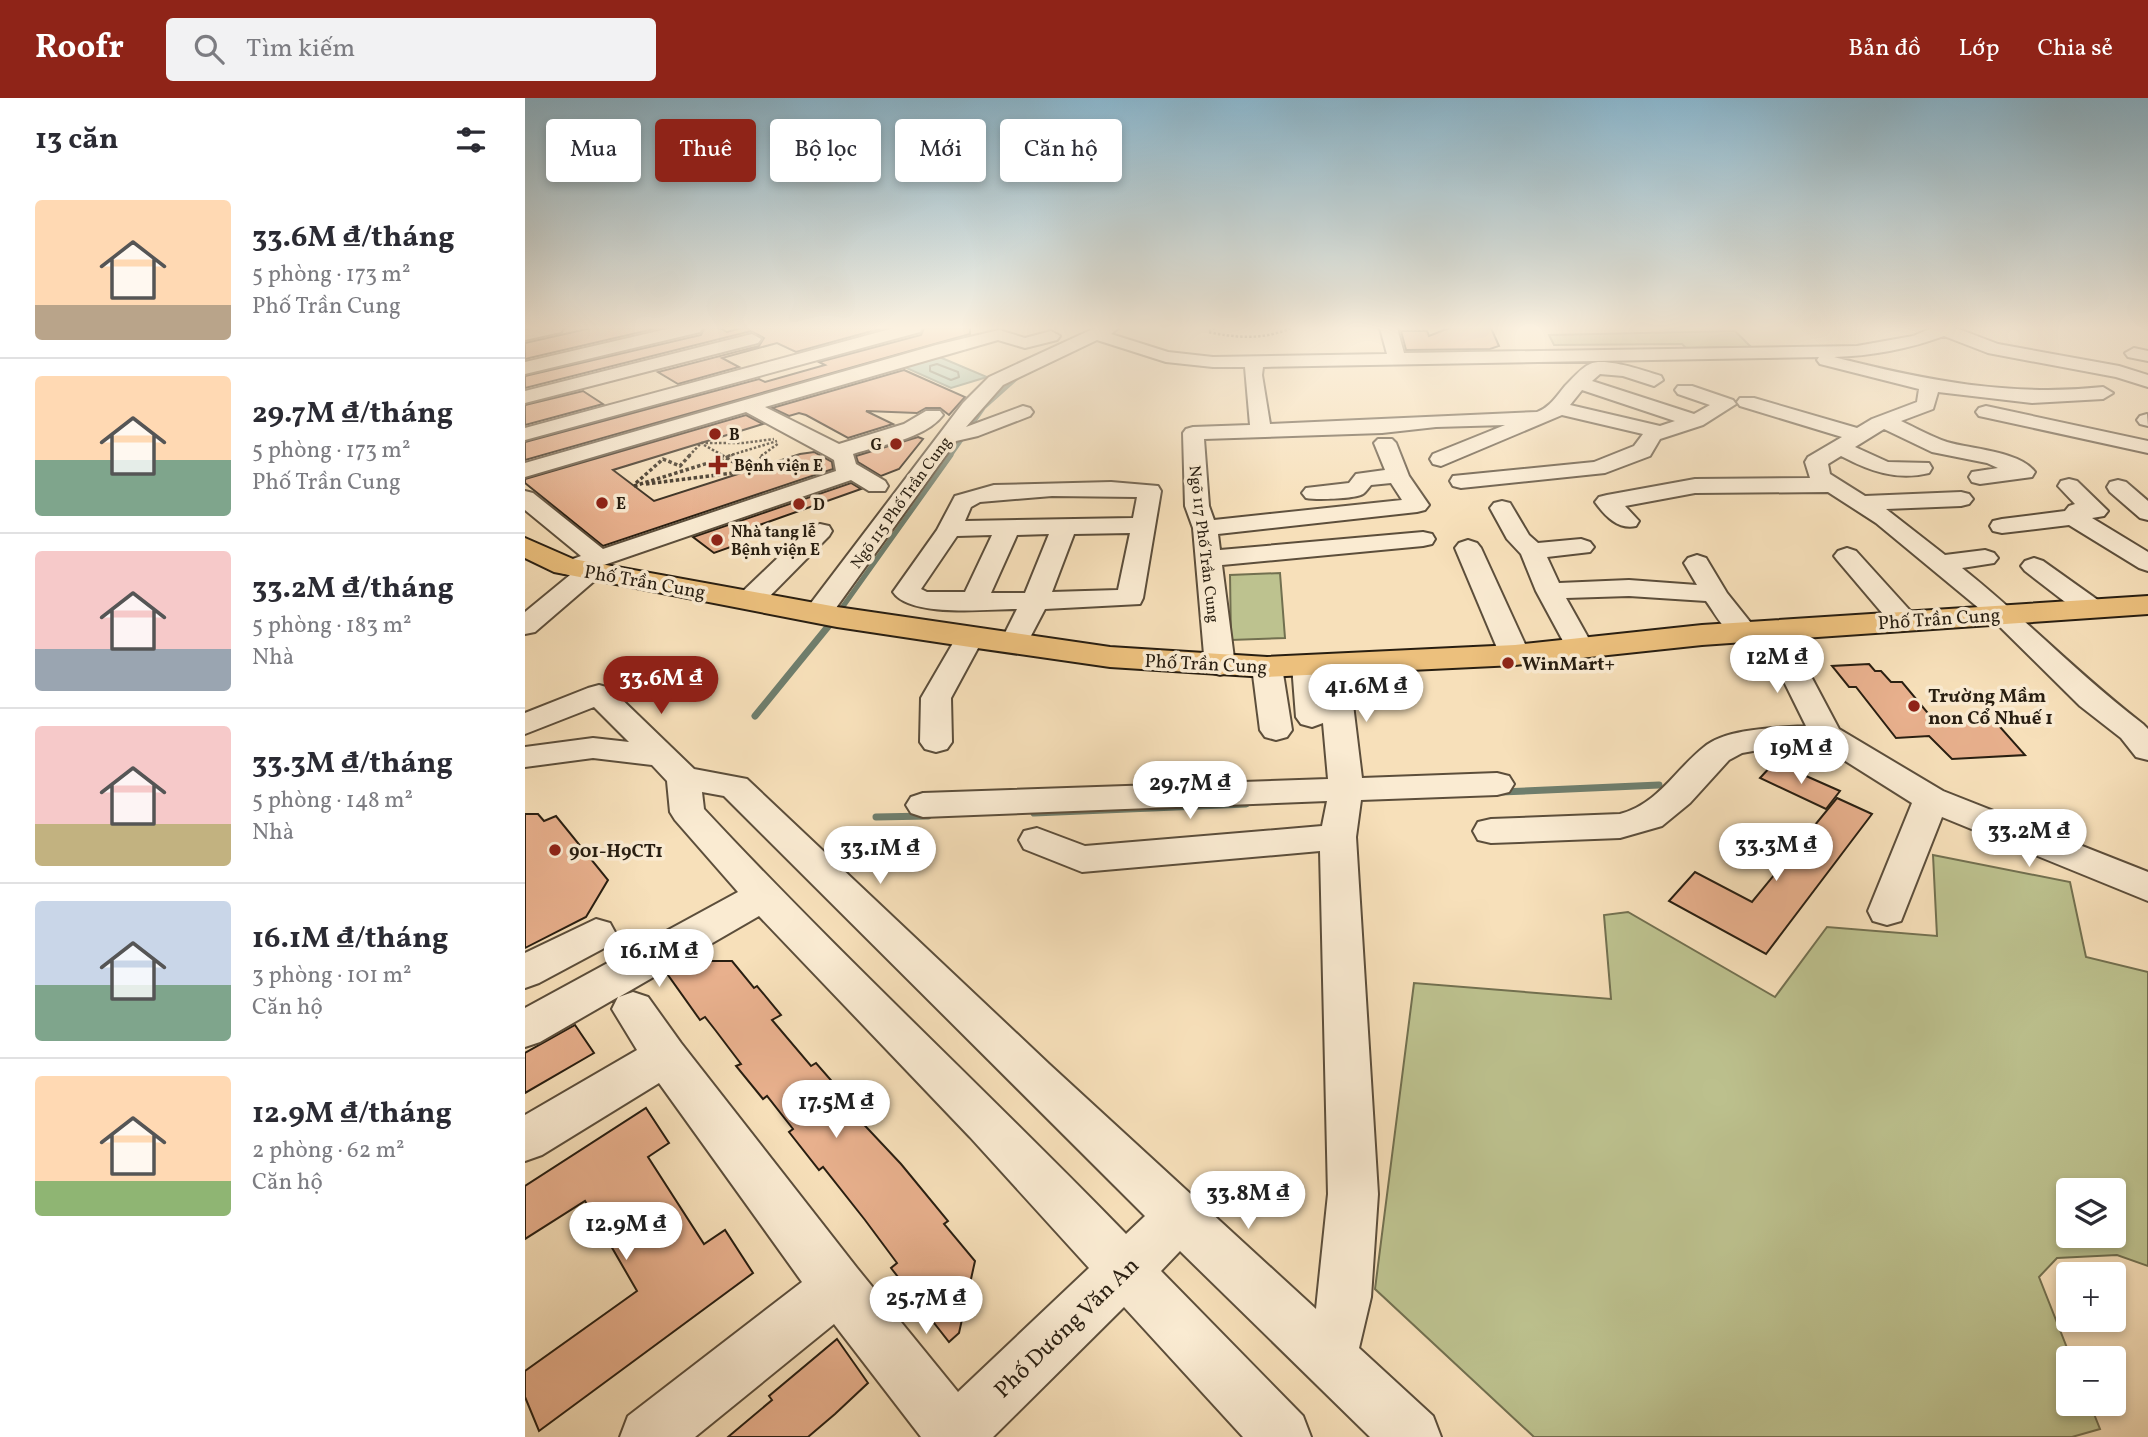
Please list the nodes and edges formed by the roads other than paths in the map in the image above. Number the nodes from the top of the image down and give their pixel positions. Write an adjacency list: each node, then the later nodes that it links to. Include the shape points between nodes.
1 (550, 390): 14 (street)
2 (667, 390): 12 (street)
3 (686, 390): 12 (street)
4 (801, 390): 16 (street)
5 (987, 390): 29 (street, Ngõ 115 Phố Trần Cung, via 970,407)
6 (1255, 390): 25 (street)
7 (1572, 390): 17 (street, Ngõ 117 Phố Trần Cung)
8 (1601, 390): 22 (street)
9 (1686, 390): 22 (street, via 1726,404)
10 (1918, 390): 13 (street)
11 (2103, 393): 13 (street, via 2078,397)
12 (673, 394): 28 (street)
13 (1928, 396): 23 (street); 26 (street, via 2008,415)
14 (525, 397)
15 (1747, 402): 30 (street)
16 (749, 406): 33 (street); 38 (street)
17 (1559, 408): 21 (street, Ngõ 117 Phố Trần Cung); 27 (street)
18 (1023, 412): 29 (street)
19 (933, 415): 33 (street, via 911,428)
20 (2075, 415): 26 (street)
21 (1538, 418): 25 (street, Ngõ 117 Phố Trần Cung); 34 (street, Ngõ 117 Phố Trần Cung)
22 (1696, 421): 27 (street)
23 (1884, 421): 30 (street); 41 (street, via 1940,447 1993,458 2024,472)
24 (1987, 427): 26 (street)
25 (1261, 431): 55 (street, Ngõ 117 Phố Trần Cung, via 1193,433)
26 (2036, 431): 32 (street)
27 (1660, 432): 36 (street, via 1642,450)
28 (525, 434)
29 (960, 434): 83 (street, Ngõ 115 Phố Trần Cung)
30 (1850, 441): 37 (street, via 1880,468); 43 (street, via 1816,462 1820,477)
31 (1385, 443): 40 (street)
32 (2142, 446): 35 (street)
33 (837, 452): 39 (street, via 845,458 845,467)
34 (1440, 459)
35 (2148, 466)
36 (1590, 468): 42 (street); 43 (street, via 1628,510 1695,486)
37 (1921, 468)
38 (525, 470)
39 (854, 472): 44 (street); 73 (street)
40 (1398, 476): 48 (street, via 1364,479 1356,489); 55 (street, via 1417,505)
41 (1980, 477)
42 (1461, 481)
43 (1834, 485): 52 (street)
44 (877, 486)
45 (2069, 486): 56 (street, via 2096,511 2066,511)
46 (2119, 487): 54 (street)
47 (1055, 490): 57 (street, via 1150,491); 58 (street); 61 (street, via 984,492 969,497 962,501)
48 (1290, 496)
49 (525, 498): 73 (street)
50 (1939, 501): 52 (street)
51 (1224, 503): 55 (street)
52 (1864, 503): 71 (street)
53 (1502, 508): 75 (street)
54 (2148, 513)
55 (1201, 517): 69 (street, Ngõ 117 Phố Trần Cung)
56 (2073, 517): 59 (street); 72 (street)
57 (1145, 525): 58 (street); 79 (street, via 1130,598)
58 (1059, 526): 60 (street); 79 (street)
59 (2002, 526)
60 (1008, 527): 61 (street); 78 (street)
61 (950, 528): 78 (street, via 906,592 922,600)
62 (820, 531): 77 (street)
63 (1423, 539): 69 (street)
64 (525, 547): 73 (main road, Phố Trần Cung)
65 (1468, 548): 90 (street)
66 (1847, 556): 84 (street)
67 (1578, 558): 75 (street)
68 (1985, 558): 71 (street)
69 (1209, 559): 92 (street, Ngõ 117 Phố Trần Cung)
70 (1697, 563): 76 (street)
71 (1941, 563): 82 (street)
72 (2148, 563)
73 (587, 566): 77 (main road, Phố Trần Cung); 85 (street)
74 (2034, 566): 81 (street)
75 (1541, 571): 76 (street, via 1629,588); 89 (street)
76 (1714, 594): 86 (street)
77 (750, 600): 83 (main road, Phố Trần Cung)
78 (974, 601): 79 (street)
79 (1035, 601): 88 (street)
80 (2148, 605): 81 (main road, Phố Trần Cung)
81 (2092, 610): 82 (main road, Phố Trần Cung)
82 (2002, 614): 84 (main road, Phố Trần Cung); 99 (street, via 2091,699)
83 (826, 615): 87 (main road, Phố Trần Cung)
84 (1904, 621): 86 (main road, Phố Trần Cung)
85 (525, 626)
86 (1759, 632): 89 (main road, Phố Trần Cung); 98 (street)
87 (969, 637): 88 (main road, Phố Trần Cung); 101 (street, via 936,698)
88 (1014, 643): 92 (main road, Phố Trần Cung)
89 (1580, 648): 90 (main road, Phố Trần Cung)
90 (1515, 655): 91 (main road, Phố Trần Cung)
91 (1320, 664): 93 (main road, Phố Trần Cung); 95 (street); 105 (street)
92 (1220, 666): 93 (main road, Phố Trần Cung)
93 (1267, 667): 97 (street)
94 (605, 699): 96 (street); 100 (street); 103 (street)
95 (1312, 717)
96 (525, 724)
97 (1276, 730)
98 (1826, 735): 106 (street); 108 (street, via 1734,744 1717,753 1650,817 1620,826)
99 (2143, 738)
100 (525, 741)
101 (936, 742)
102 (525, 757): 103 (street, via 593,748)
103 (673, 767): 112 (street, via 687,812); 120 (street, via 735,787)
104 (1497, 784): 105 (street)
105 (1346, 789): 107 (street); 109 (street)
106 (1931, 799): 111 (street); 113 (street)
107 (923, 805)
108 (1491, 831)
109 (1338, 837): 110 (street, via 1081,859); 123 (street, via 1353,1194 1345,1297)
110 (1037, 840)
111 (2148, 887)
112 (763, 896): 117 (street); 121 (street)
113 (1887, 911)
114 (596, 934): 115 (street)
115 (525, 972)
116 (633, 1009): 118 (street)
117 (525, 1029)
118 (665, 1056): 119 (street); 122 (street)
119 (525, 1140)
120 (1180, 1217): 121 (street, Phố Dương Văn An); 127 (street)
121 (1125, 1270): 124 (street, Phố Dương Văn An); 126 (street)
122 (838, 1287): 124 (street); 125 (street)
123 (1336, 1337)
124 (954, 1435)
125 (649, 1437)
126 (1282, 1437)
127 (1412, 1437)

